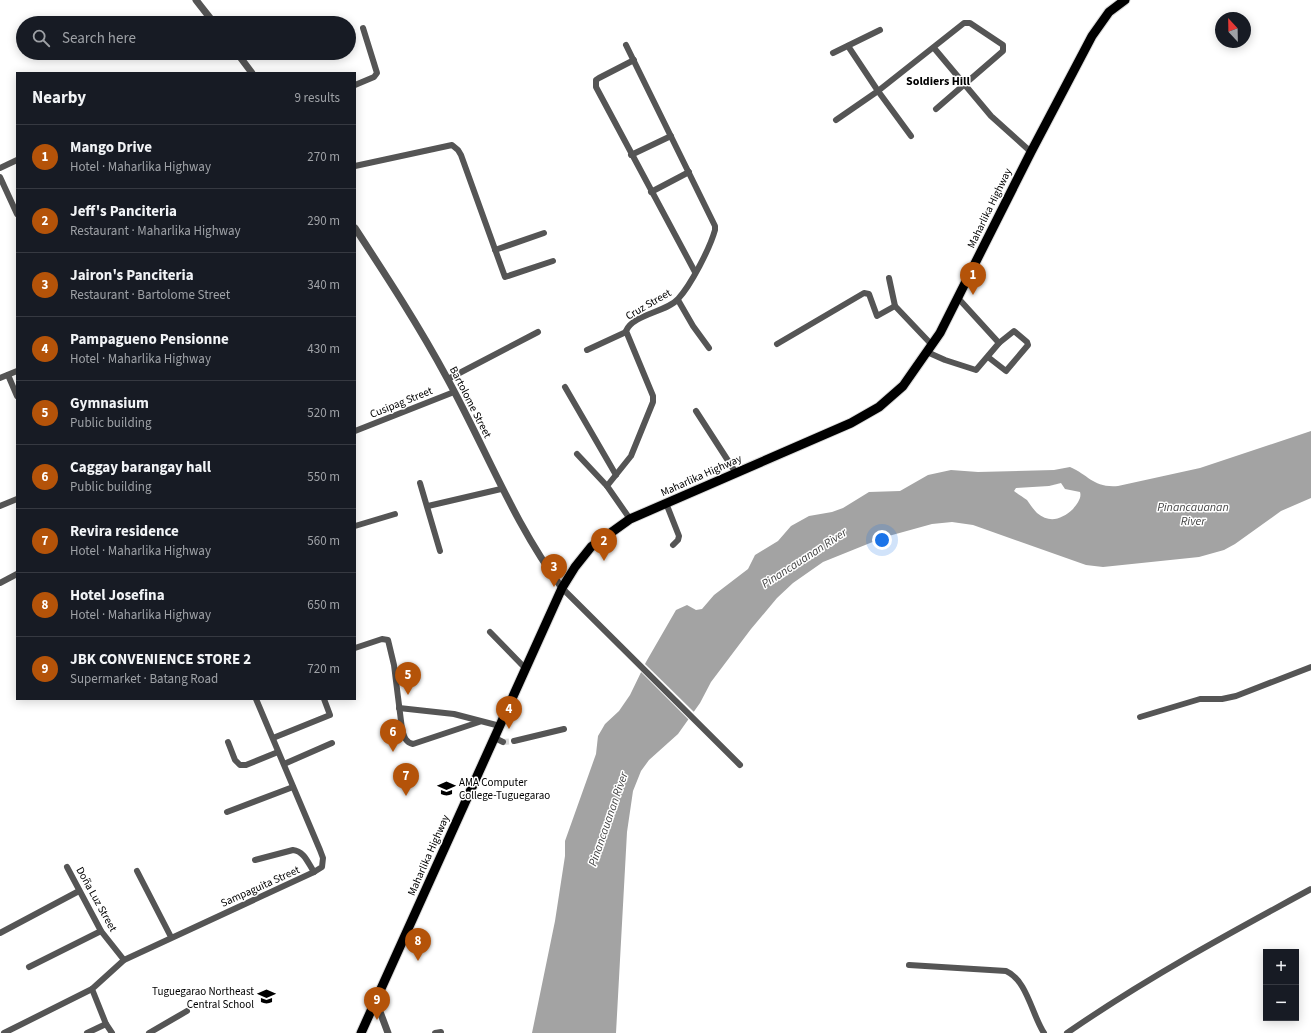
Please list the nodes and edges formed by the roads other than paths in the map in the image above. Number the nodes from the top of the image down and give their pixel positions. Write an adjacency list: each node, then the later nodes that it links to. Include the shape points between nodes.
1 (196, 0): 3 (street)
2 (1125, 0): 20 (main road, Maharlika Highway, via 1110,12 1092,36)
3 (209, 16)
4 (363, 28): 13 (street, via 377,73 374,77)
5 (880, 30): 7 (street)
6 (626, 45): 11 (street, Cruz Street)
7 (848, 46): 9 (street); 15 (street)
8 (934, 48): 14 (street); 14 (street, via 960,26 968,23 1003,45 1003,51); 15 (street)
9 (833, 53)
10 (242, 60): 12 (street)
11 (634, 60): 18 (street, Cruz Street); 21 (street, via 599,78 595,84)
12 (251, 72)
13 (356, 85)
14 (965, 86): 16 (street); 20 (street, via 991,116)
15 (878, 92): 17 (street); 19 (street)
16 (936, 109)
17 (836, 120)
18 (671, 136): 21 (street); 25 (street, Cruz Street)
19 (911, 136)
20 (1031, 152): 35 (main road, Maharlika Highway)
21 (631, 155): 27 (street)
22 (16, 160): 24 (street)
23 (356, 166): 31 (street, via 448,144 456,147)
24 (0, 168)
25 (689, 172): 27 (street); 33 (street, Cruz Street, via 715,226)
26 (0, 177): 28 (street)
27 (651, 192): 33 (street)
28 (16, 210)
29 (356, 230): 49 (street, Bartolome Street, via 421,331)
30 (544, 233): 31 (street)
31 (495, 250): 32 (street, via 506,277)
32 (553, 261)
33 (695, 272): 36 (street, Cruz Street)
34 (889, 278): 37 (street)
35 (958, 298): 40 (street); 43 (main road, Maharlika Highway)
36 (678, 300): 39 (street, Cruz Street, via 631,323); 42 (street)
37 (895, 306): 41 (street, via 876,316 869,294 864,293); 43 (street)
38 (538, 332): 49 (street)
39 (626, 332): 44 (street); 57 (street, Cruz Street, via 650,385 653,402 638,444)
40 (999, 342): 45 (street); 45 (street, via 1014,331 1028,345 1006,371)
41 (777, 344)
42 (709, 348)
43 (929, 349): 45 (street, via 945,360 973,369 978,368); 56 (main road, Maharlika Highway, via 903,386 879,406 851,423)
44 (588, 350)
45 (988, 357)
46 (16, 371): 47 (street)
47 (8, 375): 48 (street); 52 (street)
48 (0, 378)
49 (448, 379): 51 (street, Bartolome Street)
50 (565, 387): 57 (street)
51 (454, 392): 54 (street, Cusipag Street); 60 (street, Bartolome Street)
52 (16, 394)
53 (696, 411): 56 (street)
54 (356, 431)
55 (577, 454): 59 (street)
56 (736, 473): 62 (main road, Maharlika Highway)
57 (616, 475): 59 (street, Cruz Street)
58 (420, 483): 64 (street)
59 (607, 486): 66 (street)
60 (501, 489): 64 (street); 72 (street, Bartolome Street, via 543,563)
61 (16, 499): 63 (street)
62 (666, 503): 66 (main road, Maharlika Highway); 68 (street, via 679,536)
63 (0, 506)
64 (428, 506): 69 (street)
65 (394, 514): 67 (street)
66 (630, 519): 72 (main road, Maharlika Highway, via 591,547 575,566)
67 (356, 526)
68 (673, 545)
69 (440, 551)
70 (16, 575): 71 (street)
71 (0, 583)
72 (562, 588): 76 (main road, Maharlika Highway); 90 (street)
73 (490, 632): 76 (street)
74 (356, 648): 79 (street, via 388,640 394,665)
75 (1311, 667): 80 (street, via 1236,696 1200,699)
76 (526, 669): 82 (main road, Maharlika Highway)
77 (256, 700): 84 (street, Sampaguita Street)
78 (324, 700): 84 (street, via 330,715)
79 (398, 708): 81 (street, via 454,714); 81 (street, via 404,738 413,744)
80 (1140, 717)
81 (479, 722): 82 (street)
82 (500, 726): 106 (main road, Maharlika Highway, via 499,740)
83 (564, 729): 85 (street)
84 (273, 738): 88 (street, Sampaguita Street)
85 (514, 741)
86 (228, 742): 88 (street, via 235,760 240,765)
87 (332, 743): 89 (street)
88 (278, 752): 89 (street, Sampaguita Street)
89 (284, 764): 91 (street, Sampaguita Street)
90 (740, 765)
91 (293, 787): 92 (street); 96 (street, Sampaguita Street, via 323,858 322,867)
92 (227, 812)
93 (255, 860): 96 (street, via 298,850)
94 (67, 867): 98 (street, Doña Luz Street)
95 (136, 871): 101 (street)
96 (314, 872): 101 (street, Sampaguita Street)
97 (1311, 889): 116 (street, via 1159,973)
98 (79, 891): 99 (street, Doña Luz Street); 100 (street)
99 (101, 931): 102 (street, Doña Luz Street); 104 (street)
100 (0, 934)
101 (171, 937): 102 (street, Sampaguita Street)
102 (124, 960): 105 (street, Sampaguita Street)
103 (909, 965): 115 (street, via 1013,974)
104 (29, 967)
105 (92, 989): 108 (street); 109 (street, Sampaguita Street)
106 (376, 1001): 113 (main road, Maharlika Highway); 114 (street)
107 (188, 1011): 112 (street)
108 (106, 1024): 110 (street); 111 (street)
109 (4, 1033)
110 (87, 1033)
111 (112, 1033)
112 (149, 1033)
113 (361, 1033)
114 (388, 1033)
115 (1044, 1033)
116 (1067, 1033)

